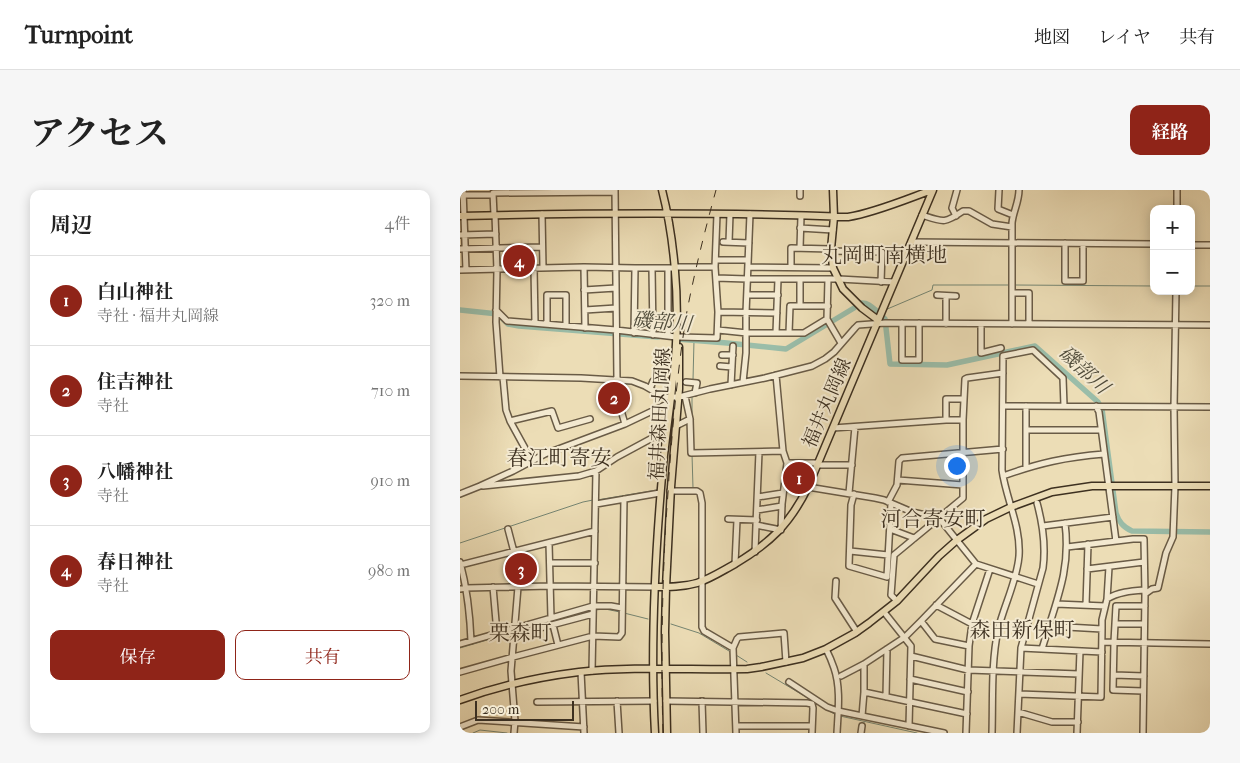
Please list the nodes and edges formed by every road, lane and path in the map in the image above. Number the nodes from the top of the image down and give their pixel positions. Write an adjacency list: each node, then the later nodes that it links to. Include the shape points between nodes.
1 (662, 190): 15 (main road, 福井森田丸岡線)
2 (833, 190): 25 (main road)
3 (932, 190): 20 (main road, 福井丸岡線); 25 (main road, via 856,216)
4 (958, 190): 24 (street, via 952,208)
5 (999, 190): 21 (street, via 998,209)
6 (1019, 190): 21 (street)
7 (1177, 190): 12 (street)
8 (523, 191): 9 (street); 10 (street)
9 (615, 191): 14 (street)
10 (492, 193): 11 (street); 19 (street)
11 (462, 194): 22 (street)
12 (1177, 205)
13 (542, 214): 14 (main road); 19 (main road); 40 (street)
14 (615, 214): 15 (main road); 52 (street)
15 (667, 214): 16 (main road); 55 (main road, 福井森田丸岡線, via 674,240)
16 (716, 214): 17 (main road); 44 (street)
17 (730, 214): 18 (main road); 32 (street, via 726,242)
18 (750, 214): 23 (main road); 32 (street)
19 (495, 215): 22 (main road); 30 (street)
20 (922, 215): 24 (street, via 939,221); 31 (main road, 福井丸岡線)
21 (1013, 215): 26 (street)
22 (462, 216): 29 (street)
23 (801, 216): 25 (main road); 27 (street)
24 (956, 216): 26 (street, via 966,211 992,224)
25 (834, 217): 28 (main road)
26 (1012, 227): 33 (street)
27 (800, 228): 28 (street); 41 (street)
28 (832, 230): 43 (main road)
29 (462, 234): 30 (street); 42 (street)
30 (496, 234): 39 (street)
31 (911, 242): 33 (street); 67 (main road, 福井丸岡線)
32 (749, 243): 45 (street)
33 (1012, 243): 34 (street); 70 (street)
34 (1065, 244): 35 (street); 35 (street, via 1065,281 1083,281)
35 (1083, 244): 36 (street)
36 (1150, 244)
37 (1195, 245): 38 (street)
38 (1210, 245)
39 (497, 248): 40 (street); 42 (street); 58 (street)
40 (542, 248): 51 (street)
41 (800, 248): 43 (street); 49 (street, via 791,248)
42 (463, 249): 57 (street)
43 (831, 250): 56 (main road); 66 (street, via 882,252)
44 (716, 260): 45 (street); 47 (street)
45 (748, 260): 48 (street)
46 (584, 267): 51 (street); 52 (street); 69 (street)
47 (715, 267): 55 (street); 59 (street)
48 (748, 267): 49 (street); 60 (street)
49 (788, 267): 56 (street); 64 (street)
50 (534, 268): 51 (street); 58 (street); 87 (street)
51 (543, 268)
52 (616, 268): 53 (street); 68 (street)
53 (635, 268): 54 (street); 101 (street)
54 (652, 268): 55 (street); 105 (street)
55 (673, 268): 106 (street); 107 (main road, 福井森田丸岡線)
56 (834, 268): 62 (main road)
57 (463, 270): 58 (street)
58 (497, 270): 80 (street)
59 (716, 278): 60 (street); 82 (street)
60 (747, 279): 63 (street); 71 (street)
61 (828, 279): 62 (street); 65 (street); 78 (street)
62 (839, 279): 66 (street); 86 (main road, via 843,289)
63 (778, 280): 64 (street); 72 (street)
64 (785, 280): 65 (street)
65 (800, 280): 77 (street)
66 (881, 282): 67 (street)
67 (894, 282): 86 (main road, 福井丸岡線)
68 (616, 288): 69 (street); 79 (street)
69 (584, 290): 81 (street)
70 (1012, 293): 93 (street); 94 (street, via 1028,293)
71 (747, 295): 72 (street); 83 (street)
72 (778, 295): 84 (street)
73 (937, 295): 75 (street)
74 (1176, 295): 95 (street)
75 (946, 296): 76 (street); 91 (street)
76 (956, 296)
77 (800, 306): 78 (street); 104 (street, via 790,306)
78 (828, 306): 85 (street)
79 (616, 308): 81 (street); 99 (street)
80 (496, 310): 87 (street, via 507,321); 118 (street)
81 (585, 310): 98 (street)
82 (718, 312): 83 (street); 100 (street)
83 (746, 313): 84 (street); 102 (street)
84 (777, 313): 103 (street)
85 (828, 321): 104 (street, via 804,333); 108 (street)
86 (877, 322): 88 (street); 108 (street, via 858,325); 143 (main road, 福井丸岡線)
87 (535, 323): 89 (street)
88 (902, 323): 90 (street); 90 (street, via 902,360 919,360)
89 (547, 324): 97 (street); 97 (street, via 547,295 566,295)
90 (919, 324): 91 (street)
91 (946, 324): 92 (street)
92 (981, 324): 93 (street); 110 (street, via 981,353)
93 (1012, 324): 94 (street)
94 (1028, 324): 95 (street)
95 (1176, 325): 96 (street); 133 (street)
96 (1210, 325)
97 (566, 326): 98 (street)
98 (585, 328): 99 (street)
99 (616, 330): 101 (street); 119 (street)
100 (718, 330): 102 (street); 107 (street, via 718,338)
101 (634, 333): 105 (street)
102 (747, 333): 103 (street); 122 (street)
103 (776, 333): 104 (street)
104 (789, 333)
105 (653, 335): 106 (street)
106 (668, 336): 107 (street)
107 (678, 339): 126 (main road, 福井森田丸岡線); 128 (main road, 福井森田丸岡線)
108 (841, 343): 116 (street, via 834,352 812,366)
109 (733, 346): 112 (street)
110 (1001, 348)
111 (722, 355): 112 (street)
112 (733, 356): 114 (street)
113 (720, 366): 114 (street)
114 (732, 367): 123 (street)
115 (1003, 373): 127 (street, via 965,379); 129 (street); 131 (street, via 1003,356 1033,350 1063,378)
116 (776, 375): 122 (street); 148 (street)
117 (460, 376): 118 (street)
118 (501, 377): 119 (street); 139 (street)
119 (617, 380): 124 (street, via 639,382); 140 (street, via 618,400)
120 (667, 382): 124 (street, via 654,381)
121 (686, 382): 125 (street, via 697,383)
122 (744, 382): 123 (street)
123 (731, 385): 125 (street)
124 (650, 389): 128 (street)
125 (695, 393): 126 (street)
126 (682, 397): 128 (street); 136 (street); 141 (main road, 福井森田丸岡線)
127 (964, 399): 137 (street, via 946,399); 138 (street)
128 (670, 401): 140 (street); 144 (main road, 福井森田丸岡線)
129 (1003, 406): 130 (street); 147 (street)
130 (1026, 406): 131 (street); 145 (street)
131 (1064, 406): 132 (street)
132 (1096, 406): 133 (street); 146 (street)
133 (1174, 407): 134 (street); 163 (street)
134 (1210, 407)
135 (590, 419): 139 (street, via 558,428 552,411)
136 (690, 420): 141 (street); 149 (street, via 691,453)
137 (946, 420): 138 (street); 142 (street)
138 (964, 420): 150 (street)
139 (510, 421): 152 (street)
140 (625, 424): 152 (street)
141 (676, 426): 166 (main road, 福井森田丸岡線)
142 (855, 427): 143 (street); 155 (street)
143 (833, 428): 154 (main road, 福井丸岡線)
144 (667, 430): 157 (street); 167 (main road, 福井森田丸岡線)
145 (1026, 430): 146 (street); 156 (street)
146 (1101, 430): 151 (street)
147 (1002, 449): 150 (street); 158 (street)
148 (783, 451): 149 (street); 153 (street)
149 (759, 452): 171 (street)
150 (963, 453): 159 (street, via 902,458); 160 (street)
151 (1104, 454): 156 (street, via 1059,459); 162 (street)
152 (532, 461): 161 (street)
153 (787, 463): 154 (street); 168 (street)
154 (818, 464): 155 (street); 165 (main road, 福井丸岡線)
155 (852, 465): 170 (street)
156 (1026, 468): 158 (street)
157 (596, 470): 161 (street, via 579,476); 175 (street)
158 (1003, 476): 177 (street)
159 (898, 480): 160 (street); 173 (street)
160 (963, 485): 180 (street, via 963,498)
161 (480, 486): 169 (street)
162 (1108, 486): 163 (main road); 177 (main road, via 1052,492); 179 (street)
163 (1175, 486): 164 (main road); 222 (street, via 1173,537 1166,553 1161,582 1158,588)
164 (1210, 486)
165 (808, 487): 170 (street); 189 (main road, 福井丸岡線)
166 (670, 491): 210 (street, via 700,494); 219 (main road, 福井森田丸岡線)
167 (660, 493): 172 (street); 218 (main road, 福井森田丸岡線)
168 (783, 493): 171 (street); 176 (street)
169 (460, 494)
170 (852, 494): 173 (street); 196 (street)
171 (758, 497): 178 (street)
172 (624, 499): 175 (street); 215 (street)
173 (890, 503): 180 (street); 187 (street)
174 (1037, 503): 185 (street)
175 (596, 504): 188 (street)
176 (782, 506): 178 (street); 189 (street)
177 (1011, 507): 191 (main road, via 986,519); 209 (street, via 1019,542)
178 (757, 510): 183 (street)
179 (1113, 517): 184 (street); 192 (street)
180 (939, 518): 190 (street); 191 (street)
181 (728, 519): 182 (street)
182 (737, 520): 183 (street); 204 (street)
183 (756, 522): 189 (street); 198 (street)
184 (1065, 523): 185 (street); 195 (street)
185 (1043, 526): 212 (street, via 1045,556)
186 (508, 529): 197 (street)
187 (890, 529): 190 (street); 199 (street)
188 (595, 530): 193 (street); 201 (street)
189 (781, 530): 198 (main road, 福井丸岡線)
190 (914, 538): 224 (street, via 894,555 891,595)
191 (957, 540): 205 (street); 224 (main road)
192 (1116, 540): 194 (street); 200 (street, via 1144,539)
193 (550, 543): 197 (street); 203 (street)
194 (1088, 544): 195 (street); 208 (street)
195 (1067, 547): 225 (street, via 1064,576)
196 (850, 551): 199 (street); 199 (street, via 849,566 887,577)
197 (514, 552): 202 (street); 217 (street)
198 (755, 552): 204 (main road, 福井丸岡線)
199 (888, 555)
200 (1144, 562): 206 (street); 222 (street)
201 (595, 563): 203 (street); 214 (street)
202 (460, 564): 220 (street)
203 (550, 564): 213 (street)
204 (735, 564): 210 (main road, 福井丸岡線)
205 (976, 564): 207 (street); 226 (street)
206 (1109, 567): 208 (street); 223 (street)
207 (990, 569): 209 (street); 236 (street)
208 (1087, 569): 227 (street)
209 (1015, 577): 212 (street); 271 (street, via 995,644)
210 (702, 581): 219 (main road, 福井丸岡線); 255 (street, via 702,627)
211 (836, 581): 243 (street, via 835,598)
212 (1038, 584): 256 (street)
213 (551, 586): 214 (street); 217 (street); 234 (street)
214 (595, 586): 215 (street); 228 (street)
215 (622, 586): 218 (street); 231 (street)
216 (492, 587): 217 (street); 220 (street); 244 (street)
217 (518, 587): 242 (street)
218 (654, 587): 219 (main road, 福井丸岡線); 266 (main road)
219 (666, 587): 267 (main road)
220 (466, 588): 221 (street); 247 (street)
221 (460, 590)
222 (1145, 592): 223 (street, via 1125,592); 230 (street)
223 (1107, 599): 229 (street)
224 (897, 601): 232 (main road)
225 (1056, 604): 227 (street); 240 (street)
226 (936, 605): 235 (street); 236 (street)
227 (1086, 605): 229 (street)
228 (594, 606): 231 (street); 233 (street); 234 (street)
229 (1105, 606): 241 (street)
230 (1145, 606): 237 (street, via 1116,606); 238 (street)
231 (622, 608): 245 (street, via 622,633 619,637)
232 (884, 612): 243 (main road); 246 (street)
233 (593, 614): 239 (street); 245 (street)
234 (551, 618): 242 (street)
235 (921, 622): 246 (street); 254 (street, via 935,639)
236 (972, 624): 254 (street)
237 (1114, 624): 238 (street); 249 (street)
238 (1144, 624): 250 (street)
239 (553, 625): 242 (street); 253 (street)
240 (1050, 626): 241 (street); 259 (street)
241 (1102, 629): 248 (street)
242 (514, 631): 244 (street); 263 (street)
243 (857, 632): 257 (main road)
244 (496, 633): 247 (street)
245 (593, 636): 253 (street); 270 (street)
246 (905, 636): 258 (street); 262 (street, via 911,646)
247 (471, 640): 251 (street)
248 (1102, 642): 249 (street); 261 (street)
249 (1114, 642): 250 (street); 277 (street)
250 (1144, 643): 252 (street); 278 (street)
251 (460, 644)
252 (1210, 644)
253 (558, 645): 263 (street)
254 (969, 646): 269 (street)
255 (733, 648): 264 (street, via 739,637 784,633); 268 (street)
256 (1021, 648): 259 (street); 272 (street)
257 (826, 649): 264 (main road); 298 (street, via 837,680)
258 (887, 649): 265 (street); 287 (street)
259 (1042, 649): 260 (street)
260 (1080, 650): 261 (street); 275 (street)
261 (1102, 652): 286 (street, via 1101,697)
262 (911, 656): 269 (street); 279 (street)
263 (512, 657): 273 (street); 281 (street)
264 (786, 662): 268 (main road)
265 (864, 664): 276 (street); 283 (street)
266 (654, 669): 267 (main road); 270 (main road); 289 (main road)
267 (665, 669): 268 (main road); 291 (main road)
268 (734, 669): 295 (street)
269 (968, 670): 271 (street); 284 (street)
270 (592, 671): 274 (main road)
271 (994, 671): 272 (street); 321 (street)
272 (1019, 671): 275 (street); 285 (street)
273 (460, 672)
274 (581, 672): 281 (main road); 294 (street)
275 (1079, 674): 286 (street)
276 (841, 676)
277 (1114, 676): 278 (street); 282 (street, via 1113,690)
278 (1144, 676): 282 (street)
279 (910, 679): 284 (street); 296 (street)
280 (789, 682): 298 (street)
281 (511, 684): 288 (main road); 301 (street)
282 (1143, 691): 324 (street)
283 (864, 692): 287 (street); 300 (street)
284 (968, 692): 299 (street)
285 (1019, 694): 286 (street); 297 (street)
286 (1078, 696): 302 (street)
287 (886, 697): 296 (street)
288 (460, 700)
289 (654, 700): 290 (street); 312 (main road)
290 (617, 701): 294 (street); 311 (street)
291 (666, 701): 292 (street); 313 (main road)
292 (702, 701): 295 (street); 314 (street)
293 (537, 702): 294 (street)
294 (583, 702): 308 (street)
295 (735, 702): 303 (street); 304 (street, via 807,702 813,708)
296 (909, 702): 299 (street); 306 (street)
297 (1018, 712): 302 (street, via 1052,722); 322 (street)
298 (838, 714): 300 (street); 317 (street)
299 (967, 714): 320 (street)
300 (862, 716): 306 (street)
301 (515, 721): 307 (street, via 478,720); 308 (street); 309 (street)
302 (1078, 722): 323 (street)
303 (736, 726): 304 (street); 315 (street)
304 (812, 726): 316 (street)
305 (862, 726): 318 (street)
306 (908, 726): 319 (street)
307 (460, 727)
308 (584, 727): 310 (street)
309 (514, 733)
310 (584, 733)
311 (619, 733)
312 (655, 733)
313 (667, 733)
314 (703, 733)
315 (736, 733)
316 (812, 733)
317 (837, 733)
318 (862, 733)
319 (944, 733)
320 (966, 733)
321 (992, 733)
322 (1018, 733)
323 (1077, 733)
324 (1143, 733)

